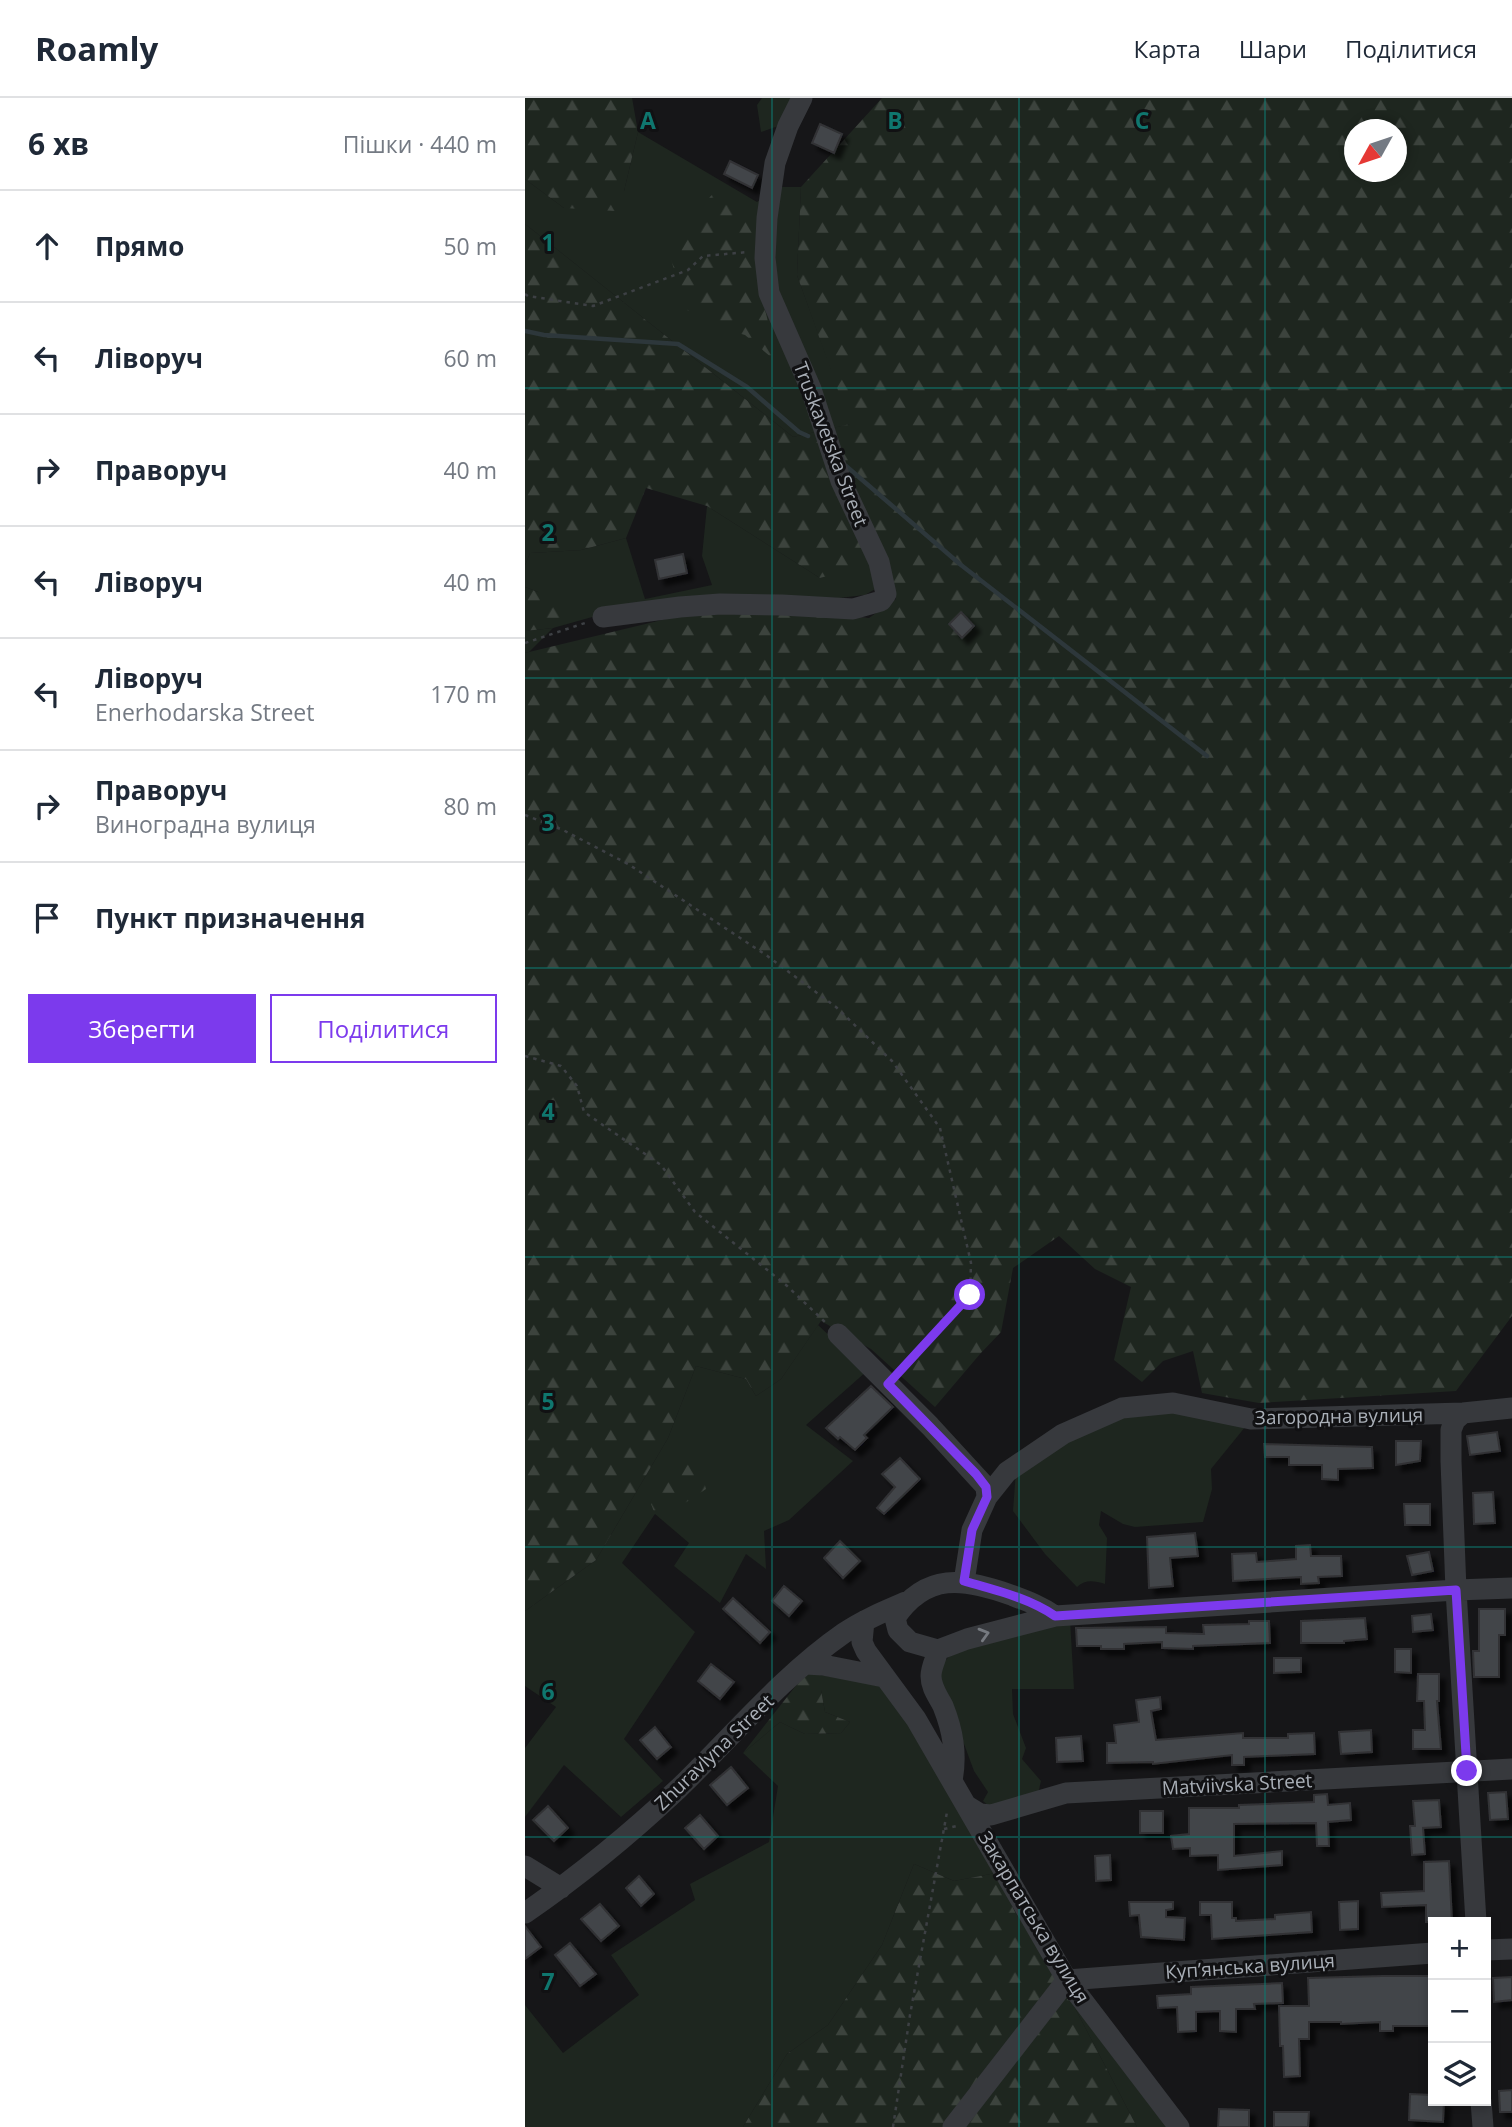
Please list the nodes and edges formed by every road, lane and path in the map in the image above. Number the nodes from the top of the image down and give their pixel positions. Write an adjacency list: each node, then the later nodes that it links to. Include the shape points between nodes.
1 (802, 98): 2 (street, Truskavetska Street, via 775,163)
2 (765, 250): 3 (path, via 703,256 688,270 593,306); 4 (street, Truskavetska Street, via 769,293 811,389 841,481 879,562 886,594 881,601 853,609 720,604)
3 (525, 294)
4 (603, 617): 5 (path)
5 (525, 643)
6 (525, 816): 9 (path, via 628,864 836,1007 892,1061 940,1128 971,1263 970,1295)
7 (525, 1056): 8 (path, via 562,1066 577,1086 584,1112 661,1165 695,1212 786,1285)
8 (838, 1334): 9 (street)
9 (888, 1384): 12 (street, via 976,1474)
10 (1512, 1408): 11 (street, Загородна вулиця)
11 (1463, 1413): 12 (street, Загородна вулиця, via 1251,1419 1173,1403 1122,1408 1063,1434 1007,1472); 15 (street, via 1451,1430)
12 (987, 1497): 13 (street, Загородна вулиця, via 972,1530)
13 (964, 1581): 16 (street, Zhuravlyna Street, via 933,1585); 17 (street, via 1044,1608)
14 (1512, 1588): 15 (street)
15 (1456, 1590): 17 (street); 23 (street)
16 (908, 1601): 18 (street, Zhuravlyna Street); 19 (street, via 895,1618 898,1630 910,1642)
17 (1055, 1616): 19 (street, one-way to 17)
18 (864, 1620): 20 (street, Zhuravlyna Street); 21 (street, Закарпатська вулиця, via 862,1642)
19 (938, 1650): 24 (street, via 932,1687 952,1730)
20 (806, 1664): 21 (street); 27 (street, Zhuravlyna Street, via 677,1790)
21 (884, 1677): 24 (street, Закарпатська вулиця, via 916,1719)
22 (1512, 1769): 23 (street, Matviivska Street)
23 (1467, 1771): 25 (street, Matviivska Street, via 1066,1793 991,1815); 29 (street)
24 (952, 1781): 25 (street, Закарпатська вулиця); 35 (path)
25 (967, 1806): 33 (street, Закарпатська вулиця)
26 (525, 1866): 27 (street)
27 (561, 1888): 28 (street, Zhuravlyna Street)
28 (525, 1913)
29 (1476, 1917)
30 (1512, 1949): 31 (street)
31 (1491, 1950)
32 (1428, 1953): 33 (street, Купʼянська вулиця)
33 (1067, 1980): 36 (street); 37 (street, Закарпатська вулиця)
34 (1481, 2106): 38 (street)
35 (893, 2127)
36 (953, 2127)
37 (1178, 2127)
38 (1483, 2127)

